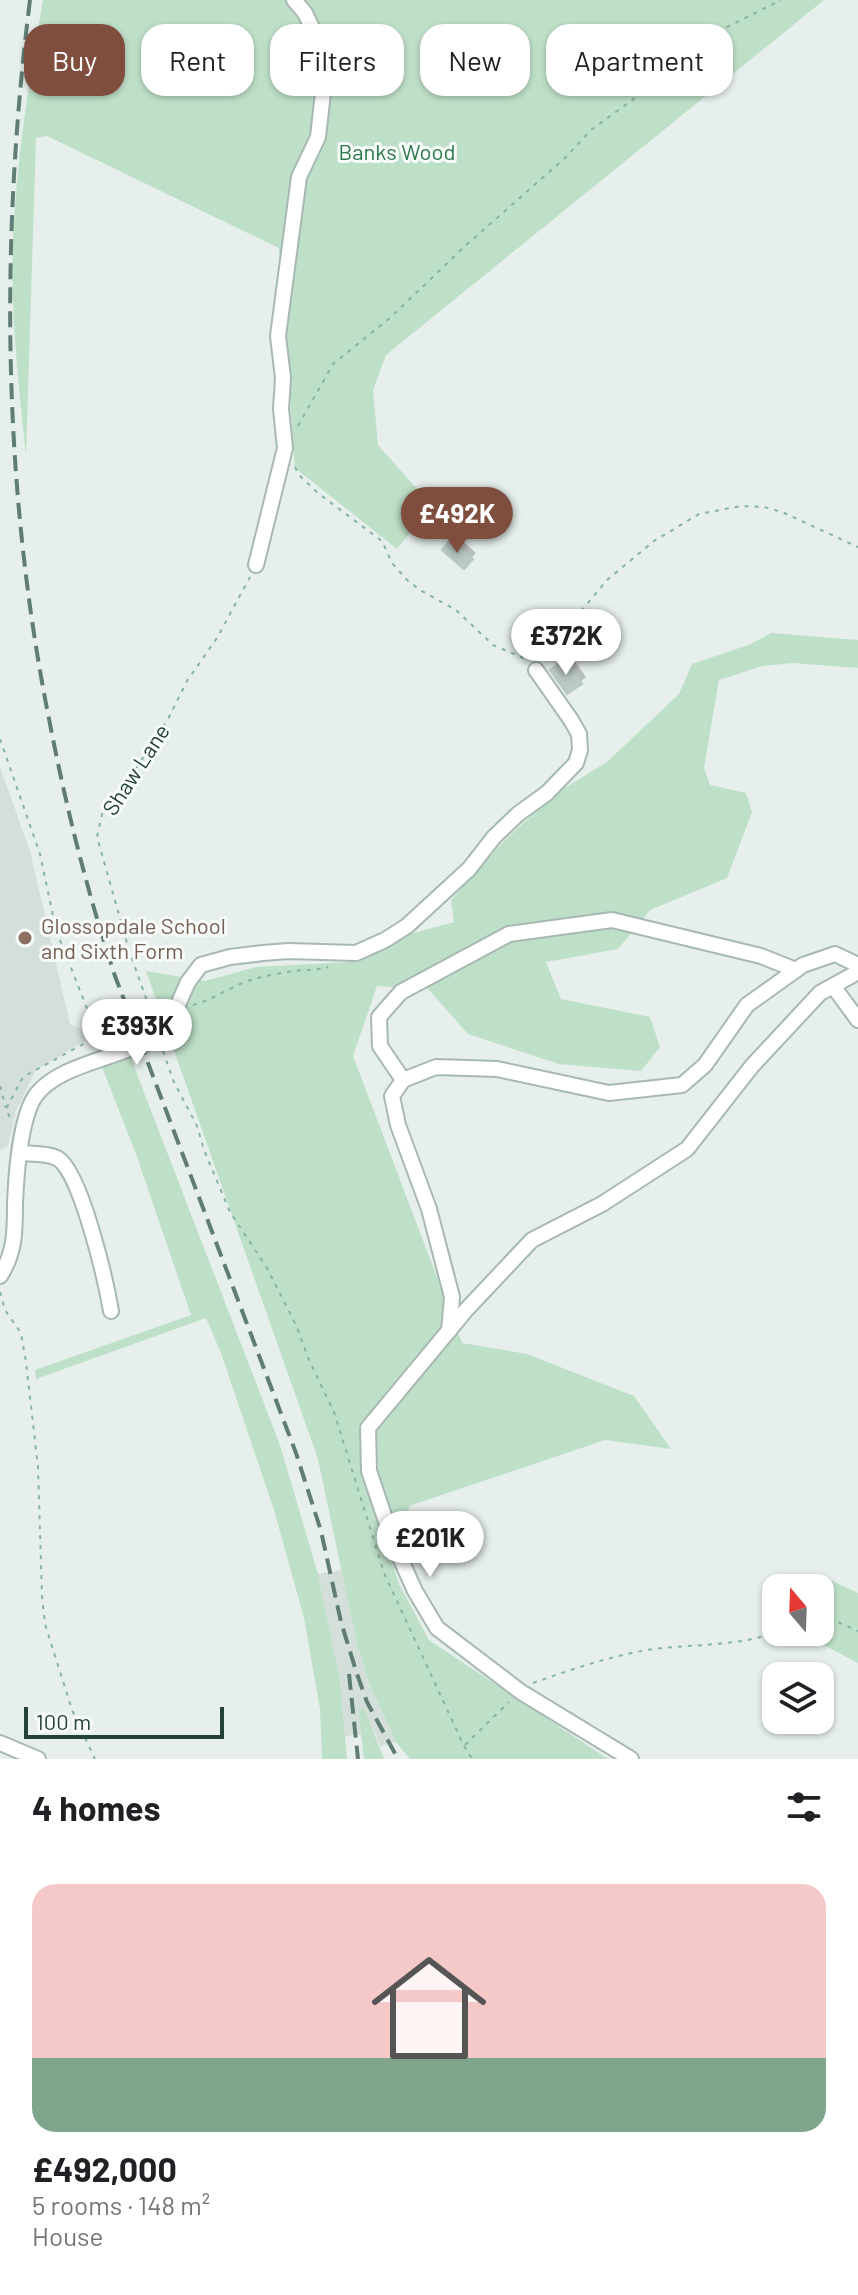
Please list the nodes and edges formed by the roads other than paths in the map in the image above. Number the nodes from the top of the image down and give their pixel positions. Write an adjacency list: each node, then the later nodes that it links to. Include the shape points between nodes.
1 (294, 0): 2 (street, via 316,36 325,75 318,137 299,177 278,336 285,448)
2 (256, 565)
3 (536, 670): 10 (street, bridge, via 579,734 576,763 502,829 469,869 407,926 356,953 288,951 201,965 156,1037 81,1066 37,1094)
4 (858, 965): 5 (street, via 835,954)
5 (796, 970): 9 (street, via 747,1005 705,1065 682,1085 609,1093 497,1069 436,1067); 9 (street, via 761,956 612,920 509,934 401,992 379,1017 380,1046)
6 (858, 972): 7 (street)
7 (833, 986): 8 (street); 13 (street, via 820,993 752,1066 687,1149 602,1204 532,1240)
8 (858, 1020)
9 (403, 1080): 13 (street, via 392,1096 452,1297)
10 (20, 1153): 11 (street, via 14,1244); 12 (street, via 59,1159 69,1173 92,1231)
11 (0, 1276)
12 (111, 1311)
13 (449, 1331): 16 (street, via 368,1428 369,1471 393,1542 437,1628 521,1692)
14 (0, 1743): 15 (street)
15 (38, 1759)
16 (631, 1759)

